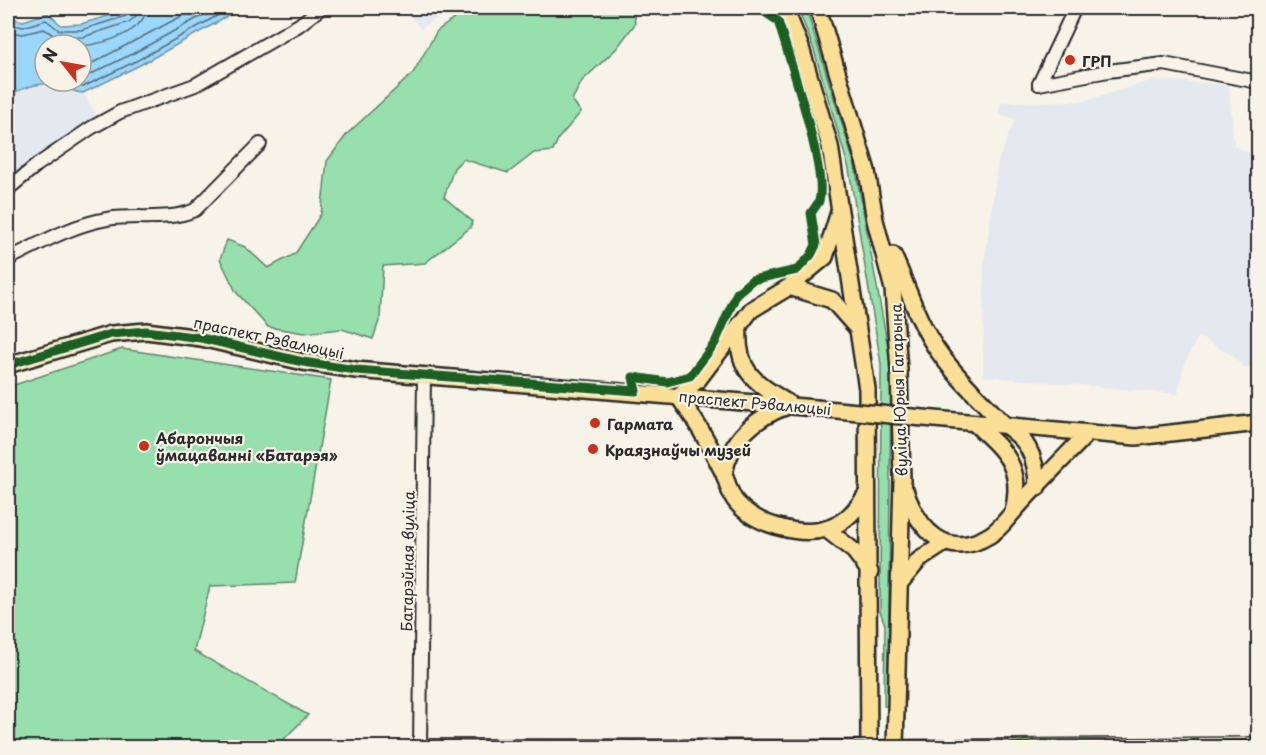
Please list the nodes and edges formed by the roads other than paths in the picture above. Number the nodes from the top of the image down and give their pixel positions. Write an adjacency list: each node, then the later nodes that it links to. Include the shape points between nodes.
1 (321, 8): 7 (street, via 299,25 195,85 120,112 92,128)
2 (785, 8): 8 (main road, вуліца Юрыя Гагарына, via 830,146)
3 (818, 8): 9 (main road, вуліца Юрыя Гагарына, via 867,171)
4 (1075, 8): 5 (street, via 1039,84 1164,64)
5 (1258, 81)
6 (260, 144): 10 (street, via 195,210 182,216 107,219 68,231)
7 (8, 189)
8 (841, 206): 11 (main road, via 825,257); 13 (main road, вуліца Юрыя Гагарына)
9 (876, 220): 20 (main road, via 923,328 938,351); 23 (main road, вуліца Юрыя Гагарына, via 893,289)
10 (8, 259)
11 (789, 287): 12 (main road, via 761,302); 13 (main road, via 832,300)
12 (739, 326): 16 (main road, via 698,380); 17 (main road, via 739,352 749,376)
13 (857, 328): 25 (main road, вуліца Юрыя Гагарына, via 867,389)
14 (8, 365): 15 (main road, праспект Рэвалюцыі, via 111,334 146,331 201,338 345,369)
15 (424, 375): 16 (main road, праспект Рэвалюцыі); 32 (street, Батарэйная вуліца)
16 (678, 396): 17 (main road, праспект Рэвалюцыі); 22 (main road, via 697,420)
17 (790, 405): 18 (main road, праспект Рэвалюцыі, bridge); 22 (main road, via 761,418 742,435 726,461)
18 (970, 423): 20 (main road, праспект Рэвалюцыі); 26 (main road, via 999,447 1013,466 1017,485)
19 (1258, 423): 21 (main road, праспект Рэвалюцыі, via 1136,437)
20 (1007, 427): 21 (main road, праспект Рэвалюцыі); 24 (main road, via 1028,448)
21 (1086, 435): 24 (main road)
22 (724, 474): 27 (main road, via 730,494 738,504 761,520 806,530)
23 (902, 479): 28 (main road, via 920,524); 30 (main road, вуліца Юрыя Гагарына)
24 (1037, 488): 26 (main road)
25 (867, 493): 27 (main road, via 852,513); 29 (main road, вуліца Юрыя Гагарына)
26 (1012, 513): 28 (main road, via 1003,525 983,538)
27 (826, 529): 29 (main road, via 854,551)
28 (945, 543): 30 (main road, via 919,560)
29 (870, 572): 33 (main road, вуліца Юрыя Гагарына)
30 (900, 583): 34 (main road, вуліца Юрыя Гагарына)
31 (1258, 744): 34 (street)
32 (420, 747): 33 (street)
33 (869, 747): 34 (street)
34 (895, 747)

